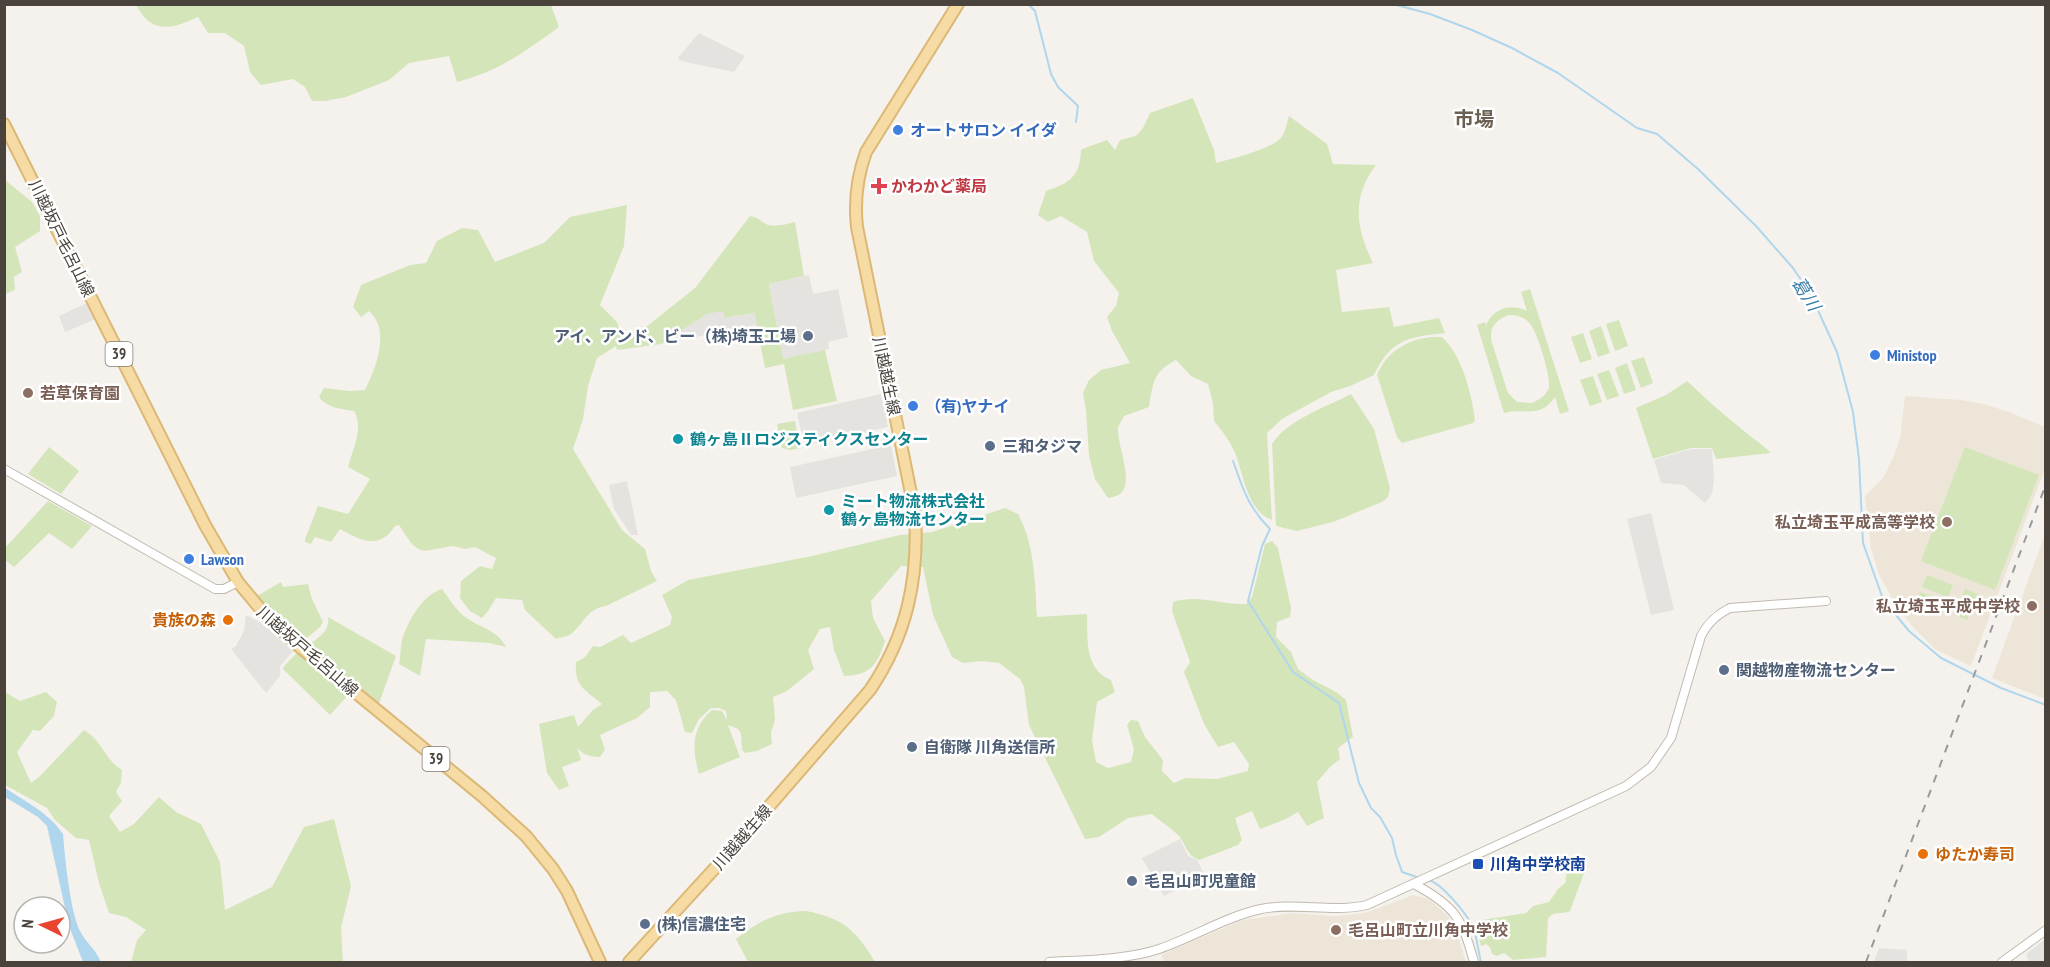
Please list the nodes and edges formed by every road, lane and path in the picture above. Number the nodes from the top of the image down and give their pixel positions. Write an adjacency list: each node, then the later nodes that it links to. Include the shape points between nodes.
1 (958, 4): 9 (main road, 川越越生線, via 866,152 855,197 857,227 915,513 914,581 905,620 886,668 870,690)
2 (4, 124): 4 (main road, 川越坂戸毛呂山線 / 39, via 205,525)
3 (4, 469): 4 (street, via 215,589)
4 (238, 582): 8 (main road, 川越坂戸毛呂山線 / 39, via 299,647 526,836 567,891)
5 (1827, 601): 6 (street, via 1730,608 1717,615 1701,636 1671,738 1639,778)
6 (1414, 884): 10 (street, via 1357,907 1282,906 1246,913 1140,954); 11 (street, via 1451,909 1466,934)
7 (2046, 930): 12 (street)
8 (600, 963)
9 (629, 963)
10 (1049, 963)
11 (1474, 963)
12 (2002, 963)

